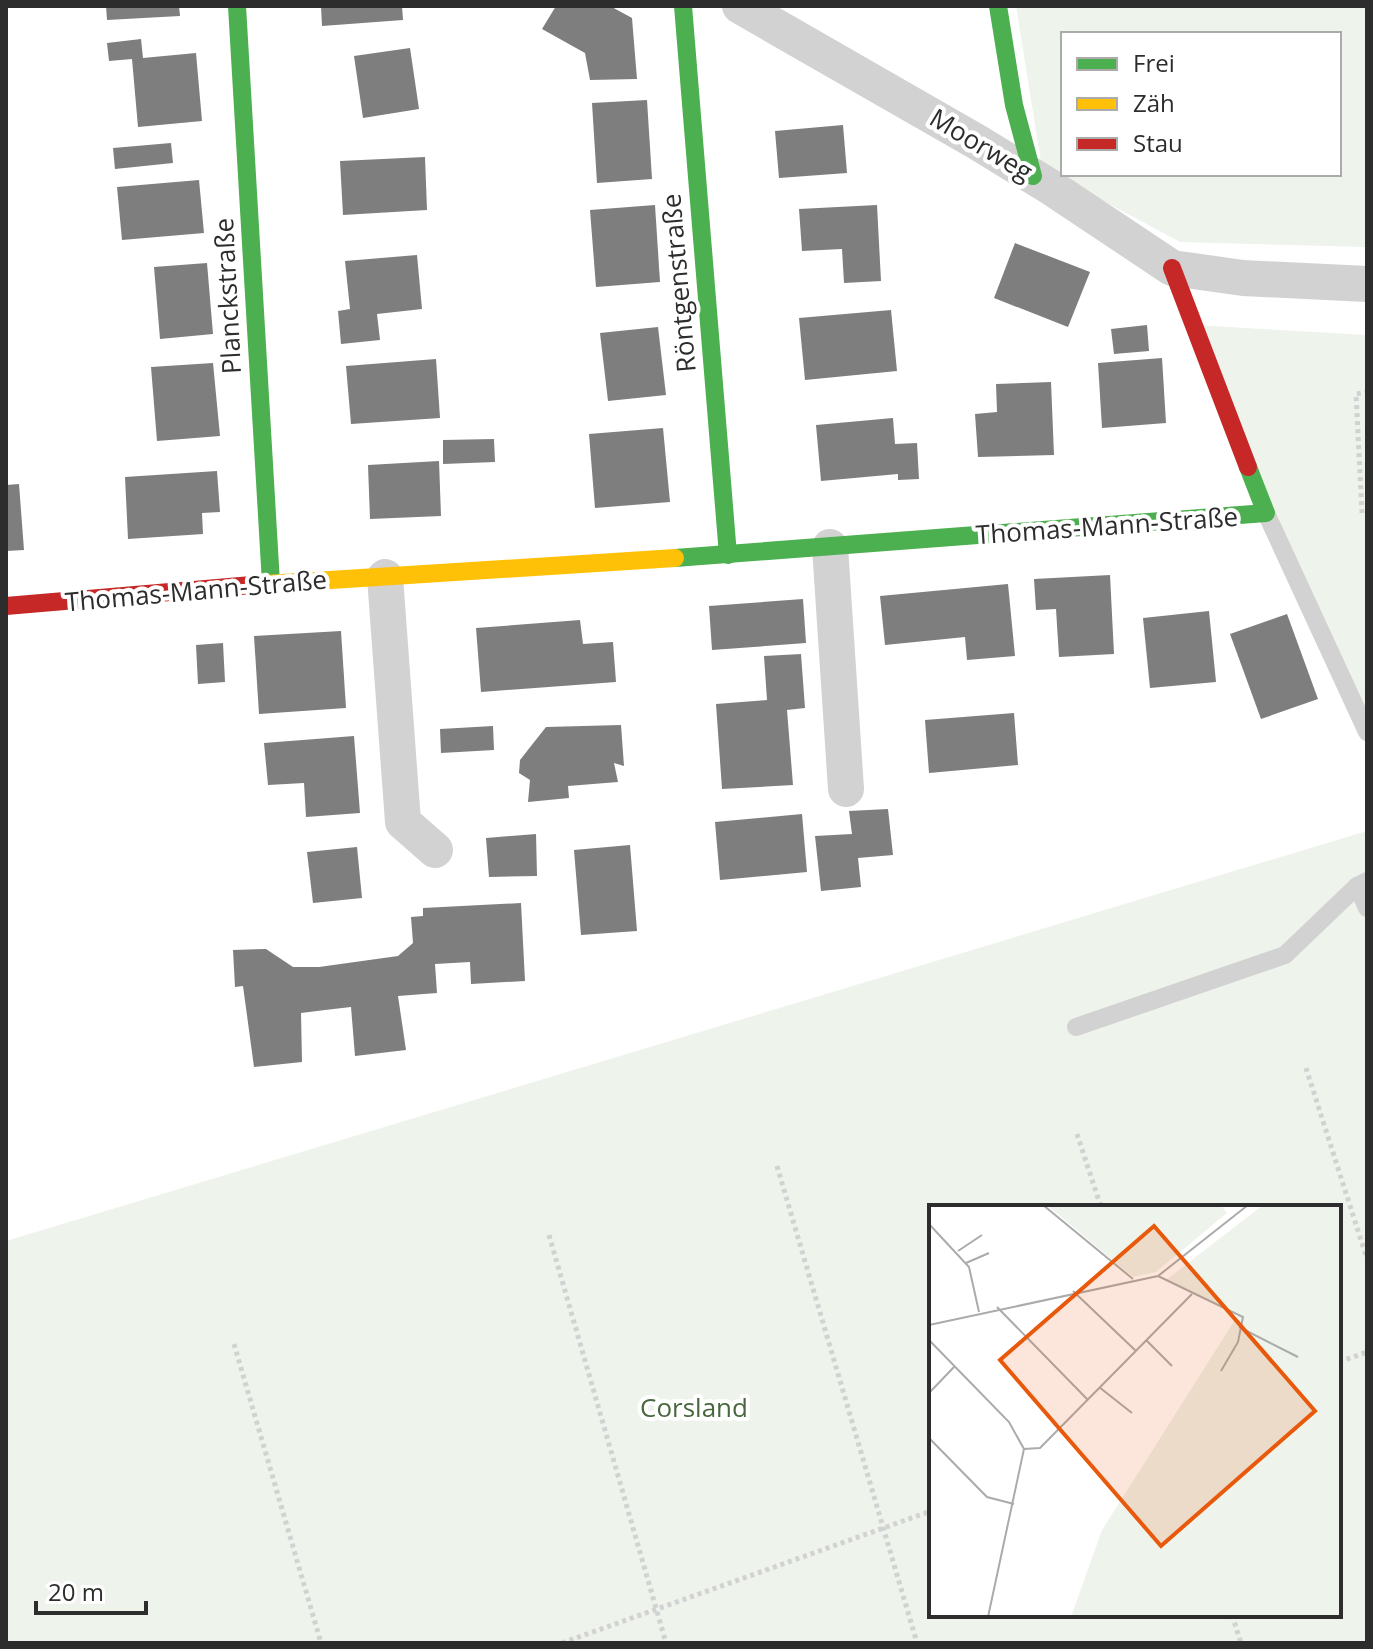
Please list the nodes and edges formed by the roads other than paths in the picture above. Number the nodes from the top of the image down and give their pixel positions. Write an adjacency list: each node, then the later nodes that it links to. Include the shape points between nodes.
1 (237, 6): 14 (street, Planckstraße)
2 (683, 6): 12 (street, Röntgenstraße)
3 (740, 6): 6 (street, Moorweg)
4 (998, 6): 5 (street)
5 (1014, 105): 6 (street); 7 (street)
6 (977, 142): 7 (street, Moorweg)
7 (1033, 176): 8 (street, Moorweg)
8 (1172, 268): 9 (street, Moorweg, via 1243,278); 10 (street, Thomas-Mann-Straße)
9 (1367, 284)
10 (1266, 513): 11 (street, Thomas-Mann-Straße); 16 (lane)
11 (830, 547): 12 (street, Thomas-Mann-Straße); 17 (street)
12 (728, 555): 13 (street, Thomas-Mann-Straße)
13 (385, 577): 14 (street, Thomas-Mann-Straße); 18 (street, via 403,822)
14 (271, 583): 15 (street, Thomas-Mann-Straße)
15 (6, 606)
16 (1367, 732)
17 (846, 789)
18 (435, 850)
19 (1362, 883): 20 (lane); 21 (lane, via 1285,955)
20 (1367, 908)
21 (1076, 1027)

